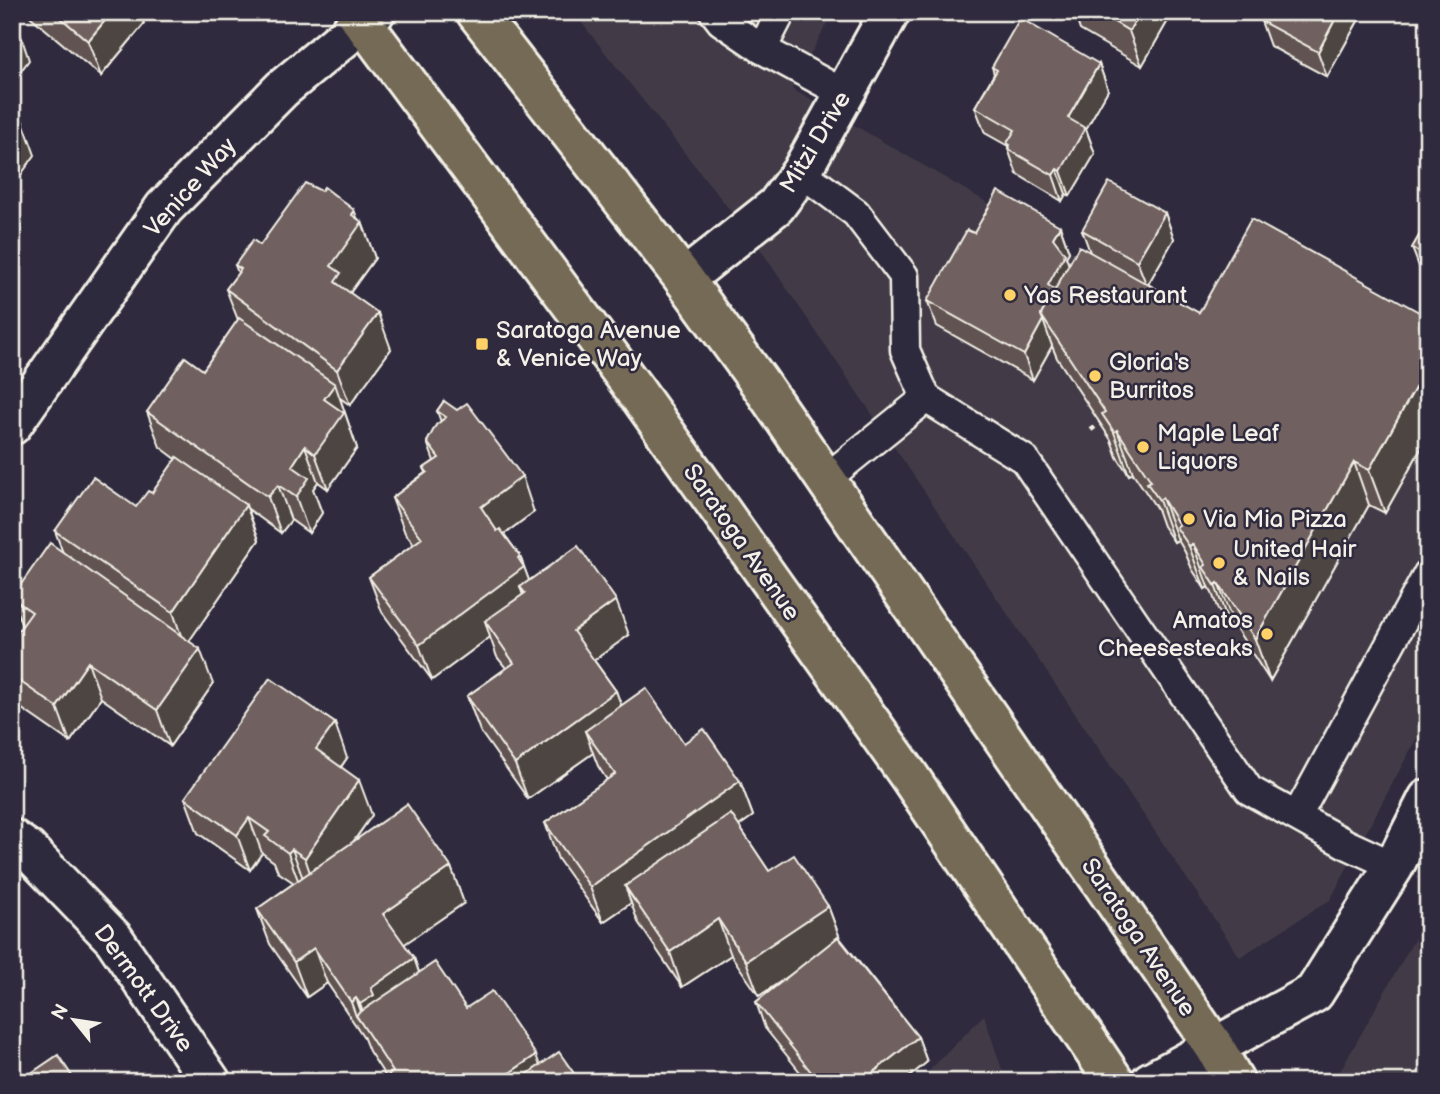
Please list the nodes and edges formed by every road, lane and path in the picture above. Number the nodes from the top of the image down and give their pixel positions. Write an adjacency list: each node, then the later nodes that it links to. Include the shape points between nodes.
1 (476, 12): 9 (main road, Saratoga Avenue)
2 (714, 12): 6 (lane)
3 (781, 12): 6 (lane)
4 (890, 12): 7 (street, Mitzi Drive)
5 (364, 15): 12 (street, Venice Way, via 163,208); 22 (main road, Saratoga Avenue, via 909,776)
6 (762, 49): 7 (lane)
7 (845, 94): 8 (street, Mitzi Drive)
8 (801, 172): 9 (street, Mitzi Drive, via 776,206); 10 (lane, via 856,213 904,276 905,350)
9 (684, 279): 14 (main road, Saratoga Avenue)
10 (926, 398): 14 (lane); 17 (lane, via 1024,459 1249,790)
11 (1100, 423): 13 (path)
12 (12, 425)
13 (1091, 430)
14 (827, 478): 20 (main road, Saratoga Avenue)
15 (1428, 573): 17 (lane)
16 (1428, 799): 19 (street)
17 (1297, 816): 19 (lane)
18 (12, 839): 21 (street, Dermott Drive, via 114,939)
19 (1394, 866): 20 (street, via 1314,993)
20 (1214, 1046): 23 (street); 24 (main road, Saratoga Avenue)
21 (211, 1082)
22 (1115, 1082)
23 (1150, 1082)
24 (1235, 1082)

